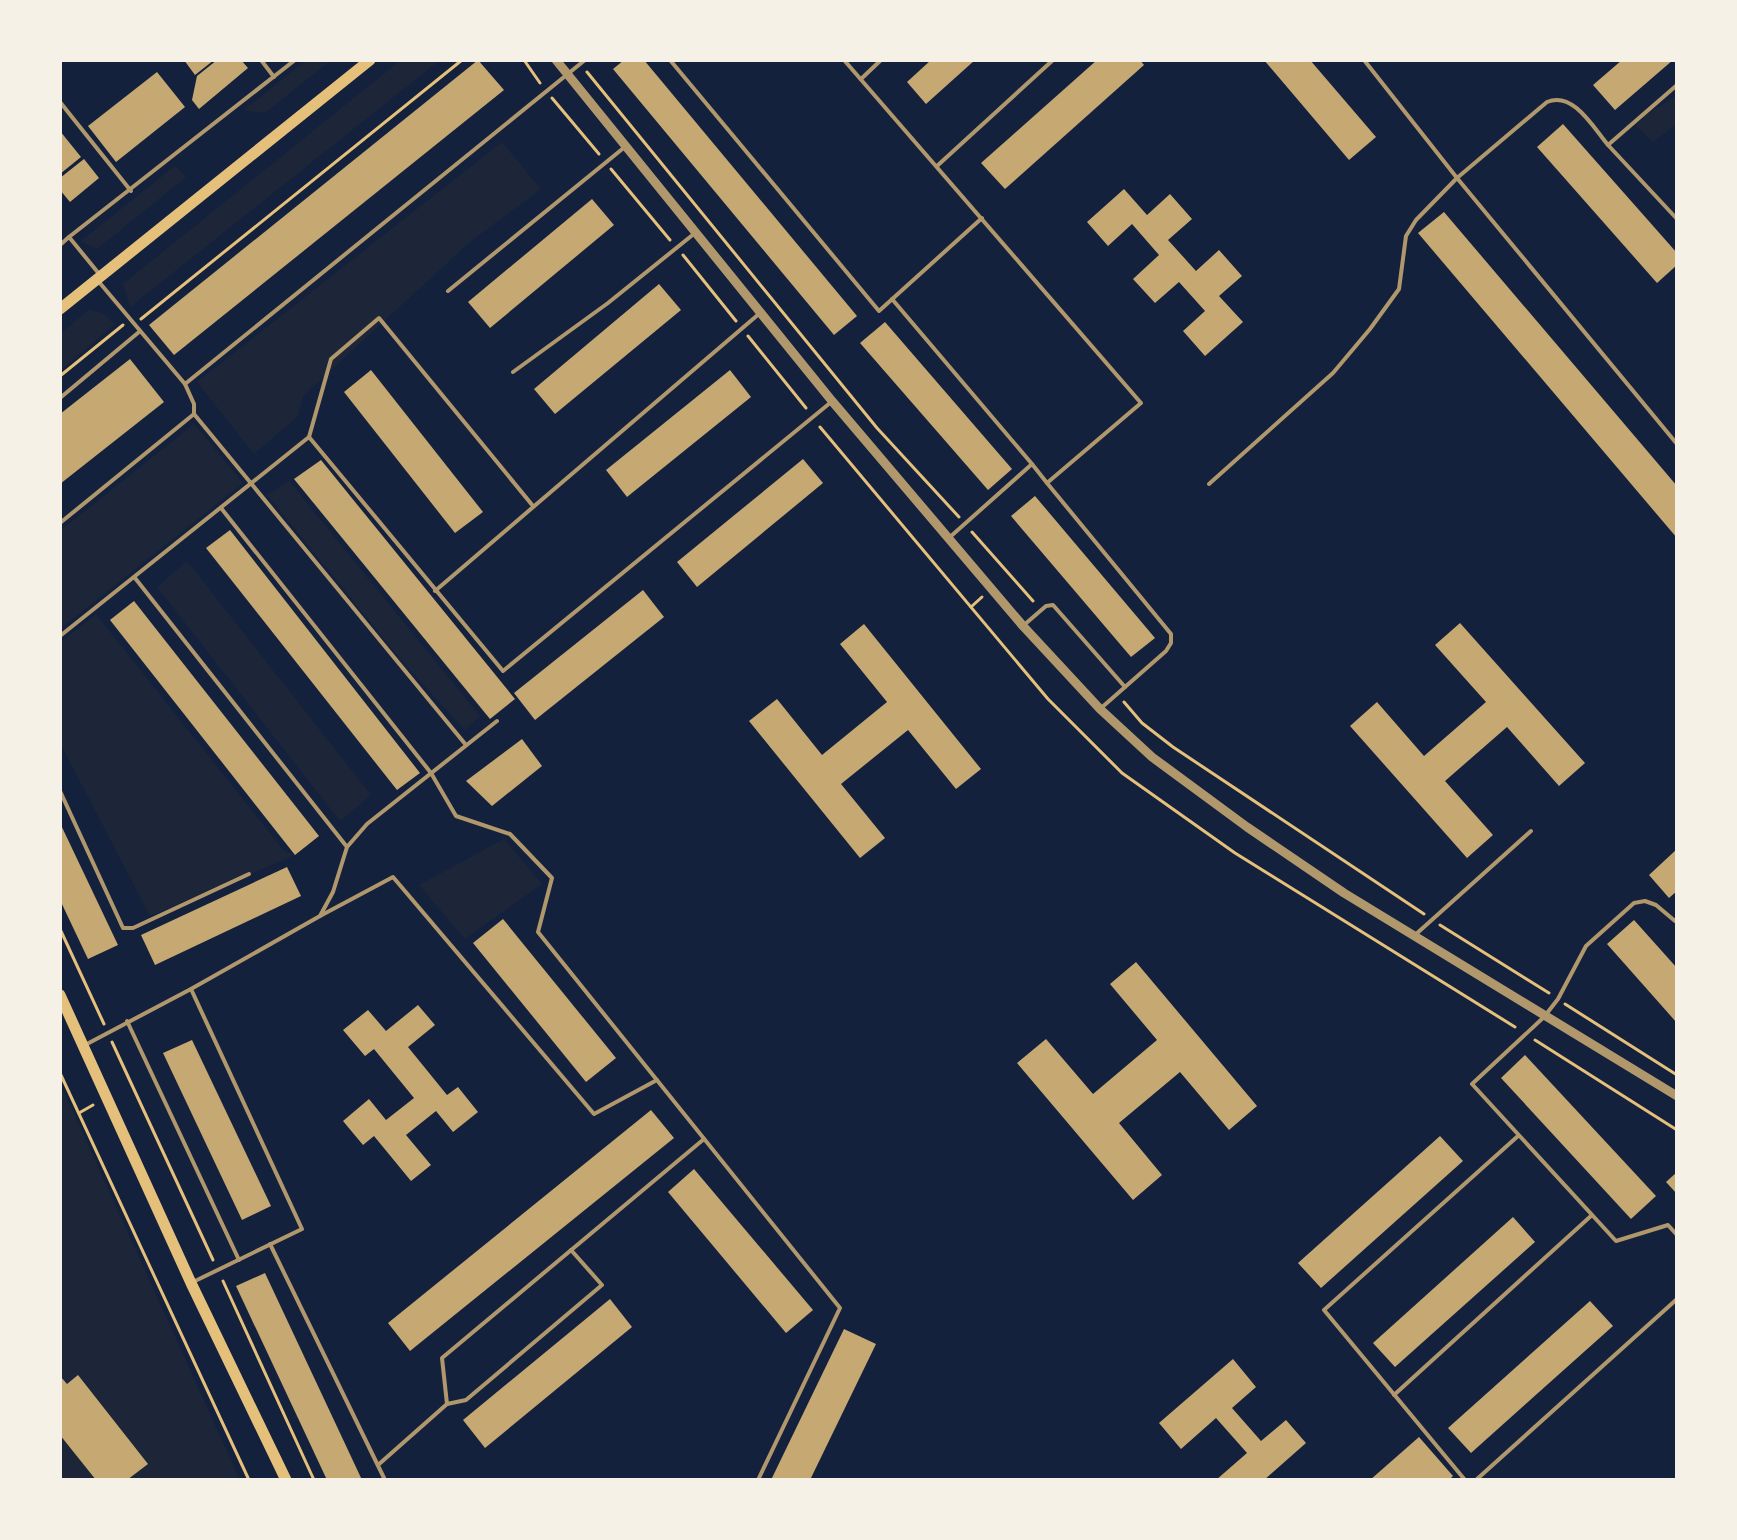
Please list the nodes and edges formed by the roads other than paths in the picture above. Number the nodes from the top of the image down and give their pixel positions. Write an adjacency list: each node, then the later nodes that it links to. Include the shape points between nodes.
1 (261, 60): 12 (lane)
2 (295, 60): 12 (lane)
3 (556, 60): 11 (street)
4 (670, 60): 28 (lane, via 879,311)
5 (844, 60): 13 (lane)
6 (881, 60): 13 (lane)
7 (1053, 60): 18 (lane)
8 (1364, 60): 19 (lane)
9 (582, 62): 11 (lane)
10 (362, 63): 26 (main road)
11 (567, 73): 16 (street); 33 (lane)
12 (274, 78): 20 (lane)
13 (861, 79): 18 (lane)
14 (1677, 85): 17 (lane)
15 (60, 102): 20 (lane)
16 (627, 145): 23 (street); 27 (lane)
17 (1608, 145): 19 (lane, via 1567,100 1556,98); 22 (lane)
18 (937, 166): 21 (lane)
19 (1457, 178): 38 (lane); 42 (lane, via 1406,236 1399,289 1370,329 1333,373)
20 (131, 191): 24 (lane)
21 (982, 218): 28 (lane); 40 (lane, via 1141,403)
22 (1677, 219)
23 (697, 231): 30 (street); 32 (lane)
24 (69, 237): 25 (lane); 26 (lane)
25 (60, 245)
26 (100, 278): 29 (main road); 31 (lane)
27 (448, 291)
28 (892, 299): 39 (lane)
29 (60, 309)
30 (761, 312): 35 (street); 43 (lane)
31 (139, 332): 33 (lane); 34 (lane)
32 (513, 372)
33 (185, 384): 36 (lane)
34 (60, 398)
35 (832, 401): 46 (street); 48 (lane, via 503,671)
36 (194, 414): 41 (lane); 45 (lane)
37 (309, 437): 41 (lane); 43 (lane, via 331,359 379,318); 48 (lane)
38 (1677, 444)
39 (1032, 464): 40 (lane); 46 (lane)
40 (1047, 483): 51 (lane, via 1171,634 1166,651)
41 (251, 484): 44 (lane); 54 (lane)
42 (1209, 484)
43 (533, 506): 48 (lane)
44 (221, 508): 47 (lane); 55 (lane)
45 (60, 523)
46 (950, 537): 49 (street)
47 (135, 578): 50 (lane); 58 (lane)
48 (435, 591)
49 (1023, 626): 51 (lane, via 1053,605); 52 (street)
50 (60, 636)
51 (1125, 687): 52 (lane)
52 (1100, 709): 62 (street, via 1152,757 1247,827)
53 (497, 721): 54 (lane)
54 (466, 745): 55 (lane)
55 (431, 773): 58 (lane, via 367,824); 68 (lane, via 456,816 510,834 552,878 538,932)
56 (60, 791): 59 (lane, via 123,928)
57 (1531, 831): 62 (lane)
58 (347, 847): 60 (lane)
59 (249, 874)
60 (320, 916): 63 (lane); 68 (lane, via 393,877 594,1114)
61 (1676, 921): 65 (lane, via 1656,905 1634,903 1586,946)
62 (1413, 936): 65 (street)
63 (191, 989): 66 (lane); 74 (lane, via 302,1229)
64 (60, 995): 67 (main road)
65 (1544, 1017): 69 (street); 70 (lane, via 1472,1084)
66 (127, 1021): 67 (lane); 76 (lane)
67 (83, 1046): 77 (main road)
68 (657, 1080): 71 (lane)
69 (1677, 1096)
70 (1518, 1135): 72 (lane); 79 (lane, via 1324,1310)
71 (704, 1139): 75 (lane); 84 (lane, via 840,1308)
72 (1592, 1215): 73 (lane, via 1616,1241 1668,1225); 79 (lane)
73 (1677, 1235)
74 (270, 1244): 76 (lane); 81 (lane)
75 (571, 1250): 80 (lane, via 442,1358); 80 (lane, via 602,1285 466,1400)
76 (239, 1260): 77 (lane)
77 (191, 1283): 82 (main road)
78 (1677, 1299): 86 (lane)
79 (1394, 1395): 85 (lane)
80 (447, 1404): 81 (lane)
81 (378, 1465): 83 (lane)
82 (286, 1480)
83 (385, 1480)
84 (758, 1480)
85 (1465, 1480)
86 (1476, 1480)

